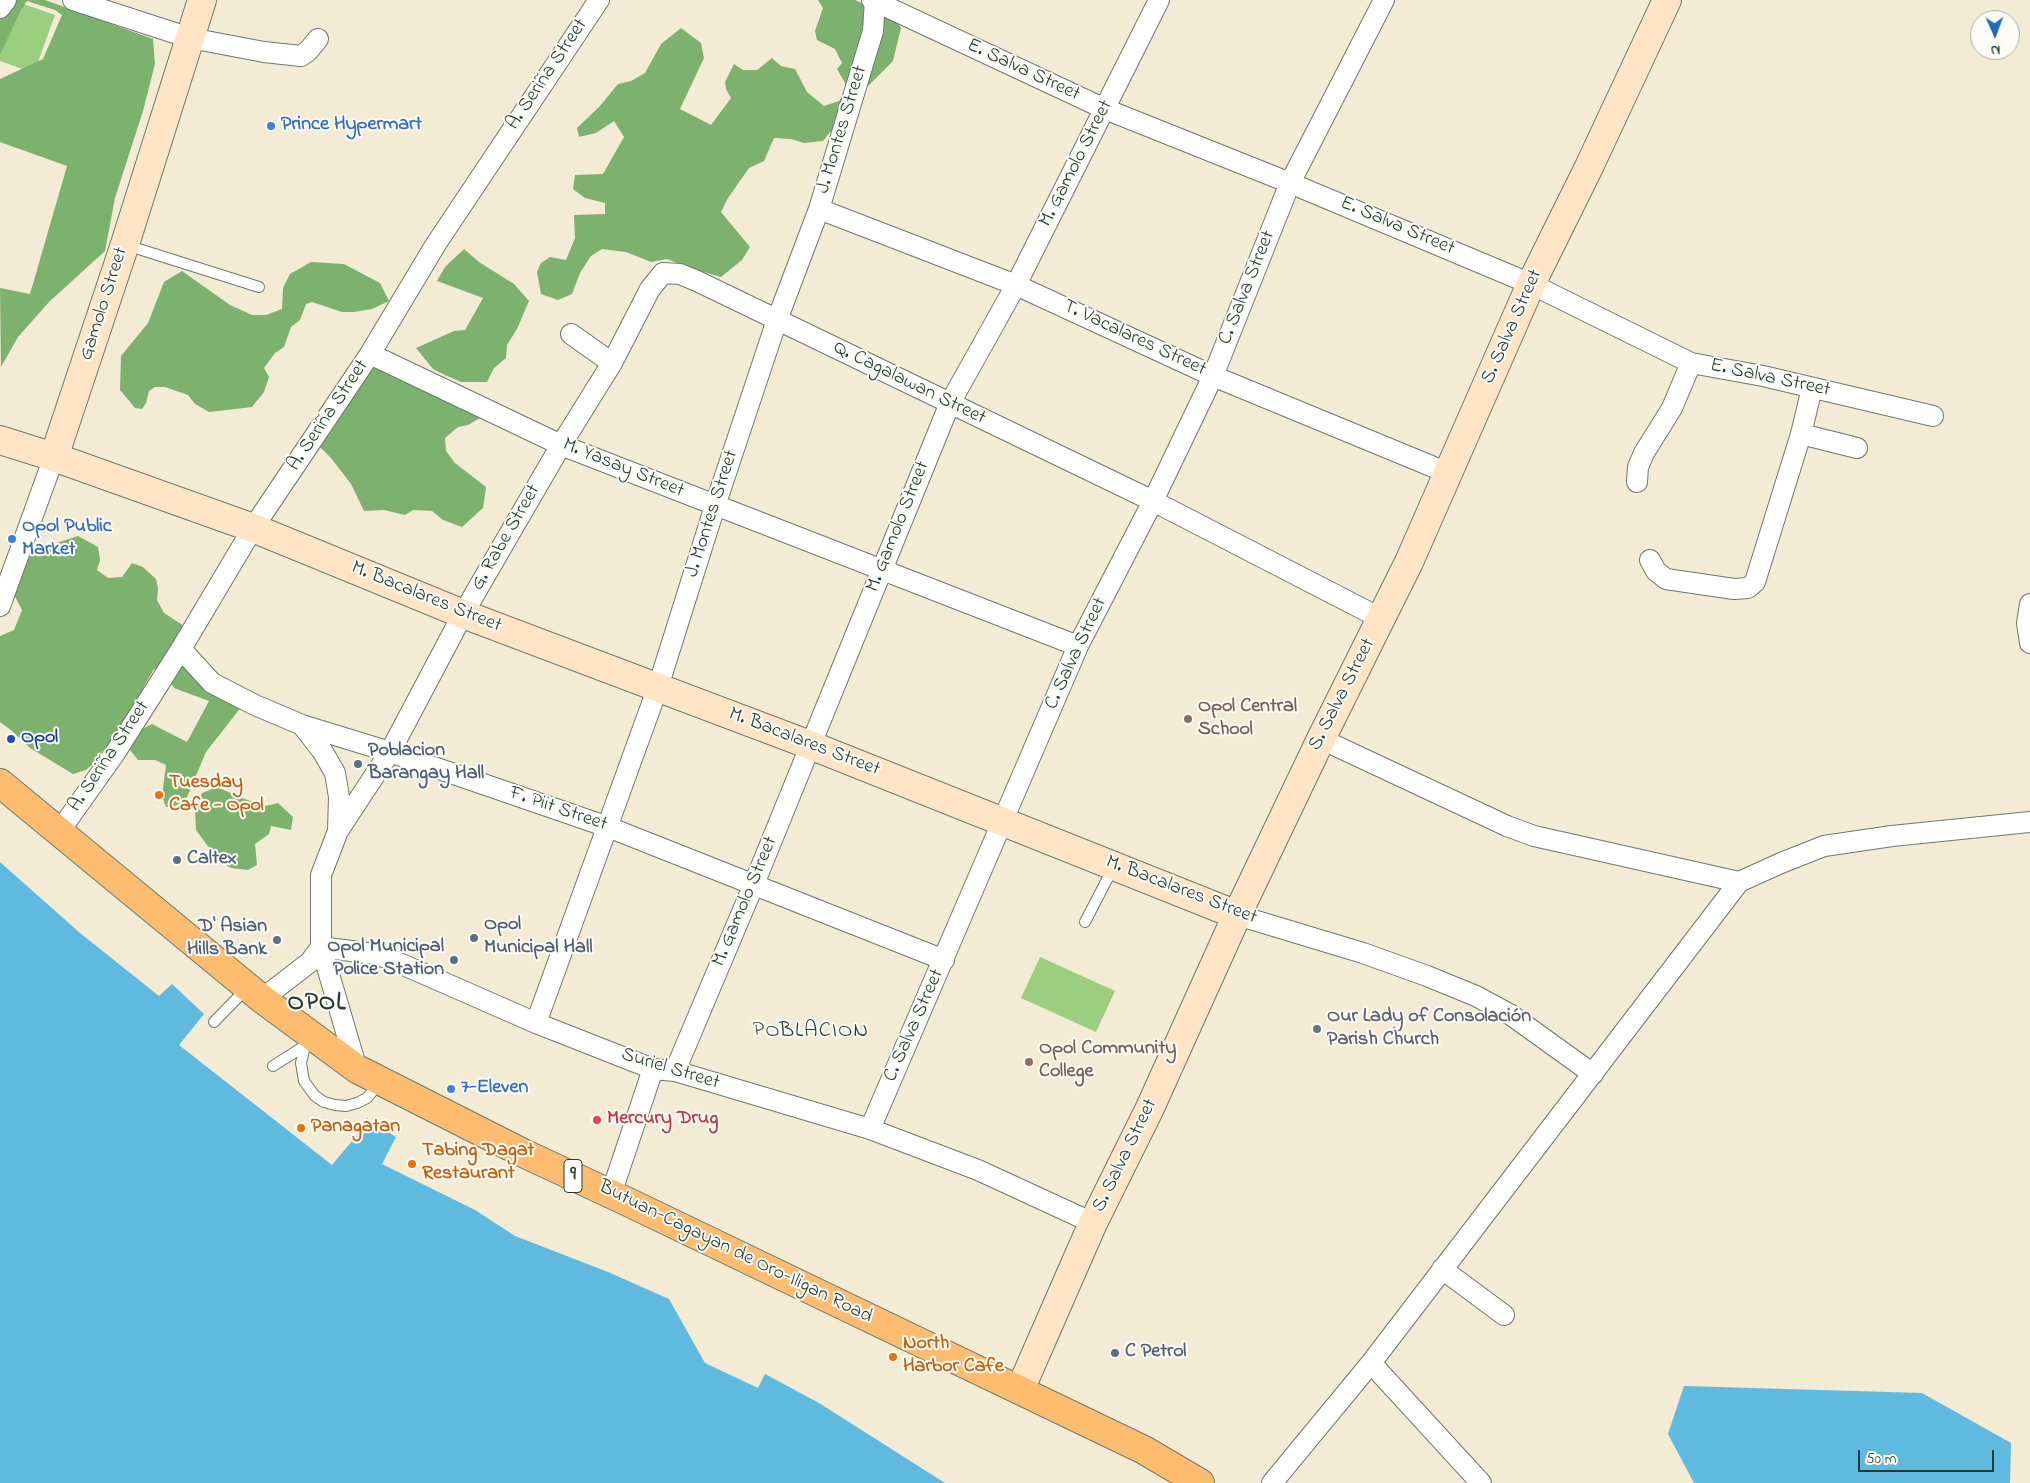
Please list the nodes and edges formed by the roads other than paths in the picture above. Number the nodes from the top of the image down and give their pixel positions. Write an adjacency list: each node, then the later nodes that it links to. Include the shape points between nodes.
1 (6, 0): 9 (street)
2 (73, 0): 10 (street)
3 (202, 0): 10 (street, Gamolo Street)
4 (599, 0): 22 (street, A. Seriña Street, via 436,244)
5 (874, 0): 12 (street, E. Salva Street); 14 (street, J. Montes Street, via 873,30)
6 (1159, 0): 12 (street, M. Gamolo Street)
7 (1384, 0): 13 (street, C. Salva Street)
8 (1668, 0): 17 (street, S. Salva Street)
9 (0, 8)
10 (190, 38): 11 (street, via 301,56); 15 (street, Gamolo Street)
11 (318, 39)
12 (1105, 109): 13 (street, E. Salva Street); 18 (street, M. Gamolo Street)
13 (1290, 183): 17 (street, E. Salva Street); 25 (street, C. Salva Street)
14 (819, 209): 18 (street, T. Vacalares Street); 20 (street, J. Montes Street)
15 (125, 244): 19 (lane); 33 (street, Gamolo Street)
16 (663, 273): 20 (street, Q. Cagalawan Street, via 680,274); 23 (street, G. Rabe Street, via 650,289)
17 (1531, 284): 24 (street, E. Salva Street); 34 (street, S. Salva Street)
18 (1016, 285): 25 (street, T. Vacalares Street); 27 (street, M. Gamolo Street)
19 (259, 287)
20 (777, 320): 27 (street, Q. Cagalawan Street); 37 (street, J. Montes Street)
21 (571, 334): 23 (street)
22 (370, 354): 31 (street, M. Yasay Street); 38 (street, A. Seriña Street)
23 (612, 362): 31 (street, G. Rabe Street)
24 (1690, 363): 26 (street, E. Salva Street); 35 (street, via 1672,408 1644,453 1638,467)
25 (1213, 376): 34 (street, T. Vacalares Street); 36 (street, C. Salva Street)
26 (1812, 388): 28 (street, E. Salva Street); 29 (street)
27 (950, 403): 36 (street, Q. Cagalawan Street); 40 (street, M. Gamolo Street)
28 (1933, 416)
29 (1801, 434): 32 (street); 39 (street, via 1756,582 1748,588 1734,589 1666,579)
30 (0, 440): 33 (street, M. Bacalares Street)
31 (561, 445): 37 (street, M. Yasay Street); 43 (street, G. Rabe Street)
32 (1857, 448)
33 (54, 457): 38 (street, M. Bacalares Street); 42 (street, Gamolo Street)
34 (1448, 473): 44 (street, S. Salva Street)
35 (1638, 482)
36 (1153, 501): 44 (street, Q. Cagalawan Street); 46 (street, C. Salva Street)
37 (715, 506): 40 (street, M. Yasay Street); 48 (street, J. Montes Street)
38 (252, 528): 43 (street, M. Bacalares Street); 47 (street, A. Seriña Street)
39 (1650, 560)
40 (882, 569): 46 (street, M. Yasay Street); 51 (street, M. Gamolo Street)
41 (2030, 604): 45 (street, via 2027,623)
42 (0, 606)
43 (464, 614): 48 (street, M. Bacalares Street); 52 (street, G. Rabe Street)
44 (1382, 619): 50 (street, S. Salva Street)
45 (2030, 643)
46 (1078, 646): 54 (street, C. Salva Street)
47 (181, 649): 49 (street, F. Piit Street, via 212,683 255,706); 58 (street, A. Seriña Street, via 115,753)
48 (658, 687): 51 (street, M. Bacalares Street); 56 (street, J. Montes Street)
49 (302, 725): 52 (street, F. Piit Street); 57 (street, G. Rabe Street, via 335,772 339,797)
50 (1320, 739): 60 (street, via 1534,836); 62 (street, S. Salva Street)
51 (810, 745): 54 (street, M. Bacalares Street); 61 (street, M. Gamolo Street)
52 (390, 752): 56 (street, F. Piit Street); 57 (street, G. Rabe Street)
53 (0, 783): 58 (highway, Butuan-Cagayan de Oro-Iligan Road / 9)
54 (1004, 821): 59 (street, M. Bacalares Street); 65 (street, C. Salva Street)
55 (2030, 822): 60 (street, via 1824,846)
56 (608, 827): 61 (street, F. Piit Street); 68 (street, J. Montes Street)
57 (338, 831): 64 (street, G. Rabe Street, via 321,875)
58 (59, 832): 66 (highway, Butuan-Cagayan de Oro-Iligan Road / 9)
59 (1114, 865): 62 (street, M. Bacalares Street); 63 (lane)
60 (1739, 882): 73 (street)
61 (754, 884): 65 (street, F. Piit Street); 72 (street, M. Gamolo Street)
62 (1237, 915): 73 (street, M. Bacalares Street, via 1363,953 1476,996 1510,1015); 77 (street, S. Salva Street, via 1149,1110)
63 (1085, 922)
64 (321, 947): 66 (street, via 310,962); 68 (street, Suriel Street, via 390,959); 74 (street, G. Rabe Street)
65 (944, 960): 75 (street, C. Salva Street)
66 (255, 993): 67 (lane); 69 (highway, Butuan-Cagayan de Oro-Iligan Road / 9)
67 (214, 1022)
68 (536, 1023): 71 (street, Suriel Street)
69 (309, 1042): 70 (lane); 74 (highway, Butuan-Cagayan de Oro-Iligan Road / 9); 74 (lane, via 301,1063 304,1081 324,1102 346,1106 367,1098 375,1091)
70 (273, 1066)
71 (653, 1069): 72 (street, Suriel Street); 76 (street)
72 (675, 1071): 75 (street, Suriel Street)
73 (1593, 1074): 78 (street)
74 (369, 1075): 76 (highway, Butuan-Cagayan de Oro-Iligan Road / 9)
75 (870, 1129): 77 (street, Suriel Street, via 978,1170)
76 (611, 1194): 81 (highway, Butuan-Cagayan de Oro-Iligan Road / 9)
77 (1093, 1223): 81 (street, S. Salva Street)
78 (1442, 1269): 79 (street); 80 (street)
79 (1504, 1315)
80 (1371, 1363): 83 (street); 84 (street)
81 (1020, 1390): 82 (highway, Butuan-Cagayan de Oro-Iligan Road / 9, via 1144,1450)
82 (1200, 1483)
83 (1272, 1483)
84 (1481, 1483)

